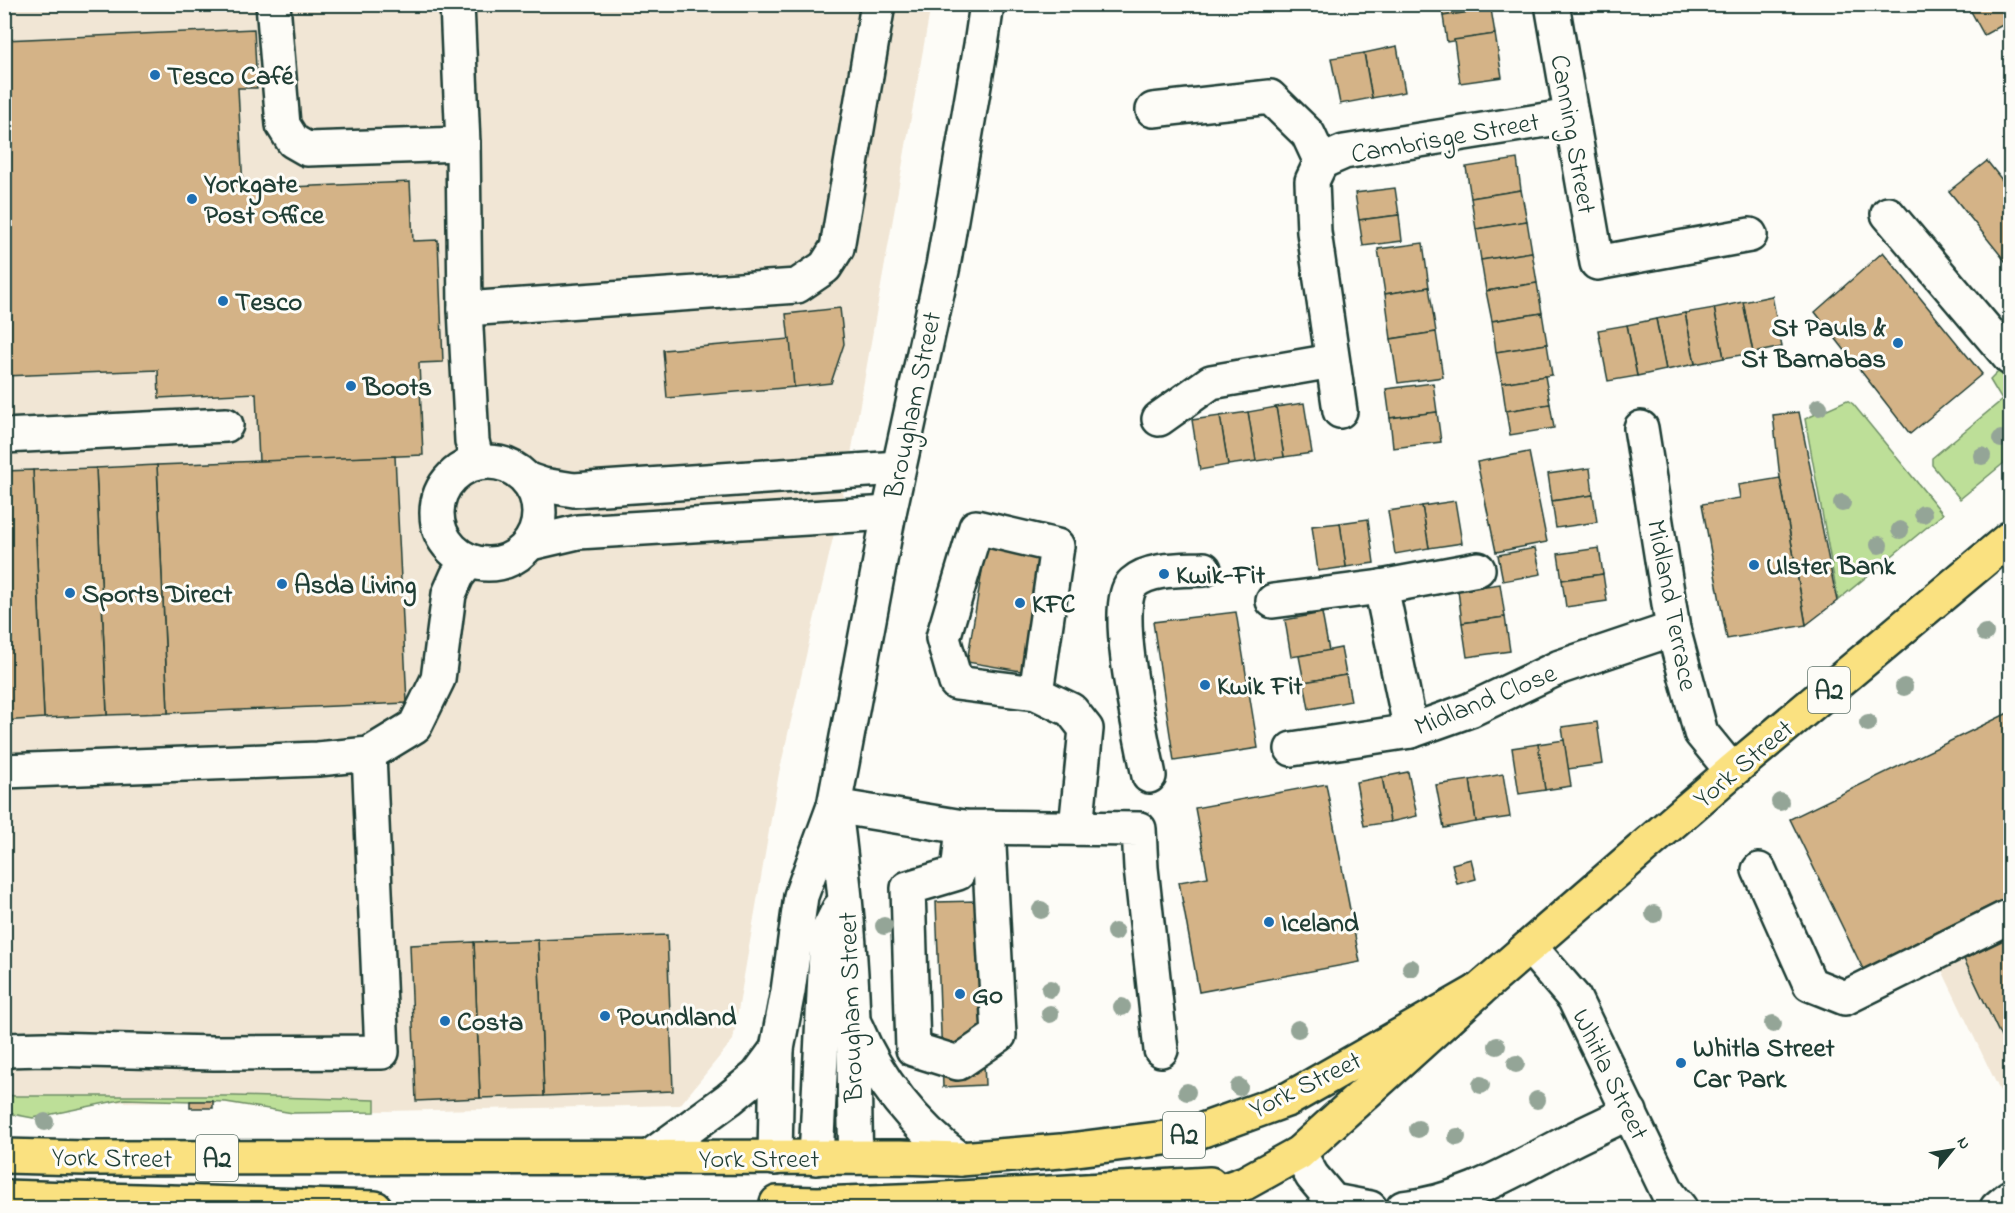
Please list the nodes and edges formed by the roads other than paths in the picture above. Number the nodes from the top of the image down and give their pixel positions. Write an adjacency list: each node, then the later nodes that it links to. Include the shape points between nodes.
1 (273, 4): 8 (street, via 283,125 293,141 307,149)
2 (457, 4): 8 (street)
3 (878, 4): 12 (street, via 837,248 825,267 797,286)
4 (987, 4): 21 (street, Brougham Street, via 943,267)
5 (1552, 4): 7 (street, Canning Street)
6 (1153, 110): 9 (street, via 1270,97 1308,134)
7 (1571, 116): 9 (street, Cambrisge Street, via 1344,152); 11 (street, Canning Street, via 1597,263)
8 (463, 144): 12 (street)
9 (1321, 162): 14 (street, via 1312,181 1314,221)
10 (1888, 214): 13 (street)
11 (1750, 235)
12 (465, 309): 20 (street, via 472,441)
13 (2010, 358)
14 (1332, 361): 15 (street); 16 (street, via 1211,382)
15 (1340, 411)
16 (1159, 419)
17 (226, 424): 19 (street)
18 (1641, 428): 31 (street, Midland Terrace)
19 (4, 436)
20 (477, 463): 22 (street, via 499,463); 26 (street, via 452,476 442,489 437,506 437,523 443,539)
21 (898, 468): 22 (street, via 574,490); 23 (street, Brougham Street)
22 (528, 480): 25 (street, via 540,510)
23 (889, 513): 25 (street, via 578,532); 41 (street, Brougham Street)
24 (2010, 538): 39 (main road, York Street / A2)
25 (531, 543): 26 (street, via 503,563)
26 (469, 561): 37 (street, via 448,594 438,679 424,709 415,726)
27 (1204, 569): 33 (street, via 1156,572 1132,584 1124,601 1124,632)
28 (1478, 569): 29 (street)
29 (1381, 587): 30 (street); 35 (street)
30 (1273, 601)
31 (1673, 629): 35 (street, Midland Close, via 1560,667 1470,710); 39 (street, Midland Terrace, via 1701,733)
32 (1036, 693): 32 (street, via 1057,546 976,527 944,638 956,683); 34 (street, via 1071,710)
33 (1138, 718): 34 (street); 40 (street)
34 (1086, 729): 43 (street)
35 (1411, 731): 36 (street, Midland Close)
36 (1292, 749)
37 (369, 753): 38 (street, via 318,759); 51 (street, via 382,1052)
38 (4, 771)
39 (1732, 771): 47 (main road, York Street / A2)
40 (1149, 776)
41 (834, 806): 42 (street); 45 (street, Brougham Street); 50 (street, Brougham Street, via 801,897)
42 (975, 827): 42 (street, via 999,1035 958,1063 913,1049 908,888 958,873); 43 (street)
43 (1076, 828): 52 (street, via 1139,830)
44 (1759, 870): 46 (street, via 1810,984 1845,998)
45 (846, 894): 49 (street, Brougham Street); 59 (street, via 827,933)
46 (2010, 916)
47 (1530, 947): 48 (main road, York Street / A2); 53 (street, Whitla Street, via 1574,998)
48 (1478, 990): 54 (main road, York Street / A2); 60 (main road, York Street / A2, via 1289,1099 1189,1134 1061,1151)
49 (853, 1019): 56 (street, Brougham Street); 60 (street, via 873,1062 915,1121)
50 (777, 1049): 57 (street, via 757,1076); 58 (street, Brougham Street)
51 (4, 1050)
52 (1161, 1050)
53 (1630, 1112): 70 (street, via 1492,1182 1430,1206); 71 (street, Whitla Street, via 1668,1193)
54 (1299, 1153): 61 (main road, York Street / A2); 69 (street, via 1333,1201)
55 (4, 1155): 57 (main road, York Street / A2)
56 (856, 1157): 59 (main road, York Street / A2); 60 (main road, York Street / A2); 64 (main road, Brougham Street)
57 (648, 1158): 58 (main road, York Street / A2)
58 (775, 1158): 59 (main road, York Street / A2); 65 (main road, Brougham Street)
59 (816, 1158): 66 (main road)
60 (960, 1159)
61 (1245, 1183): 64 (main road); 68 (main road, York Street / A2)
62 (4, 1197): 67 (main road, York Street / A2)
63 (2010, 1197): 72 (street)
64 (858, 1205): 66 (main road)
65 (777, 1206): 66 (main road)
66 (818, 1206)
67 (375, 1209)
68 (1173, 1209)
69 (1370, 1209)
70 (1404, 1209)
71 (1680, 1209)
72 (1997, 1209)

